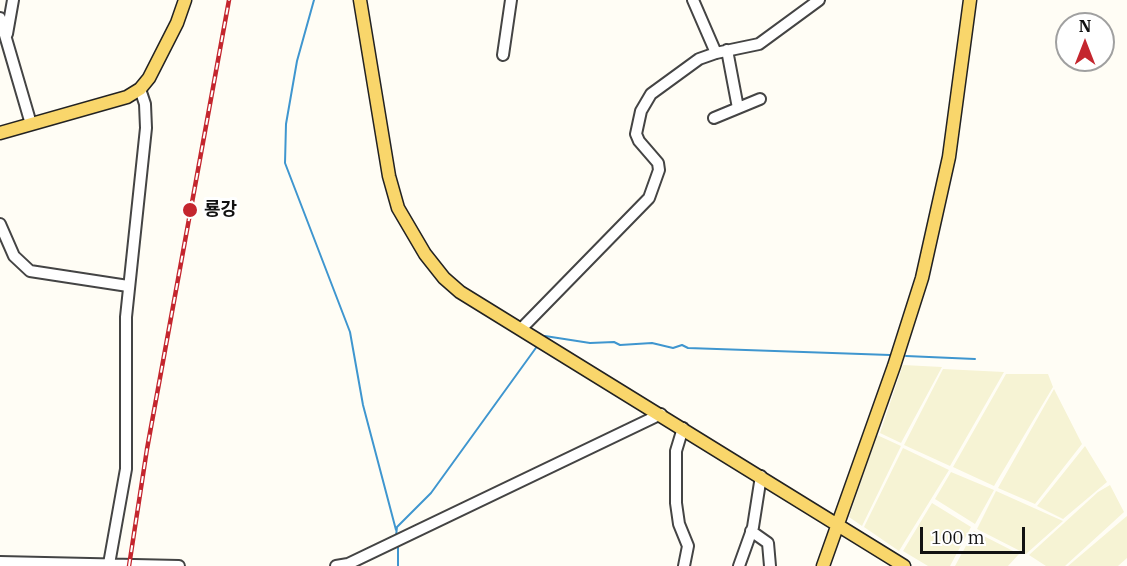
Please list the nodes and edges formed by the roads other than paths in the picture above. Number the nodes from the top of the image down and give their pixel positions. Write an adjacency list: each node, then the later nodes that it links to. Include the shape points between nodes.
1 (13, 0): 9 (street)
2 (185, 0): 12 (main road, via 177,23)
3 (360, 0): 20 (main road, via 389,176 398,208 444,278)
4 (511, 0): 11 (street)
5 (693, 0): 10 (street)
6 (819, 0): 10 (street, via 759,44)
7 (970, 0): 24 (main road, via 945,178 922,278)
8 (0, 18): 9 (street)
9 (7, 38): 16 (street)
10 (722, 51): 14 (street); 20 (street, via 692,64 647,99 636,134 658,164 649,198)
11 (503, 55)
12 (140, 89): 16 (main road, via 127,98); 19 (street, via 146,128)
13 (760, 99): 14 (street)
14 (738, 108): 15 (street)
15 (714, 118)
16 (31, 124): 17 (main road)
17 (0, 133)
18 (0, 224): 19 (street, via 14,256 30,271)
19 (128, 286): 28 (street, via 126,469)
20 (521, 329): 21 (main road)
21 (662, 414): 22 (main road); 30 (street, via 348,564)
22 (683, 428): 23 (main road); 26 (street, via 676,451 676,502 688,546)
23 (761, 476): 24 (main road); 25 (street)
24 (839, 524): 33 (main road); 34 (main road)
25 (752, 531): 31 (street); 32 (street, via 768,543)
26 (685, 561)
27 (0, 562): 28 (street)
28 (109, 564): 29 (street)
29 (179, 566)
30 (336, 566)
31 (739, 566)
32 (770, 566)
33 (824, 566)
34 (904, 566)

